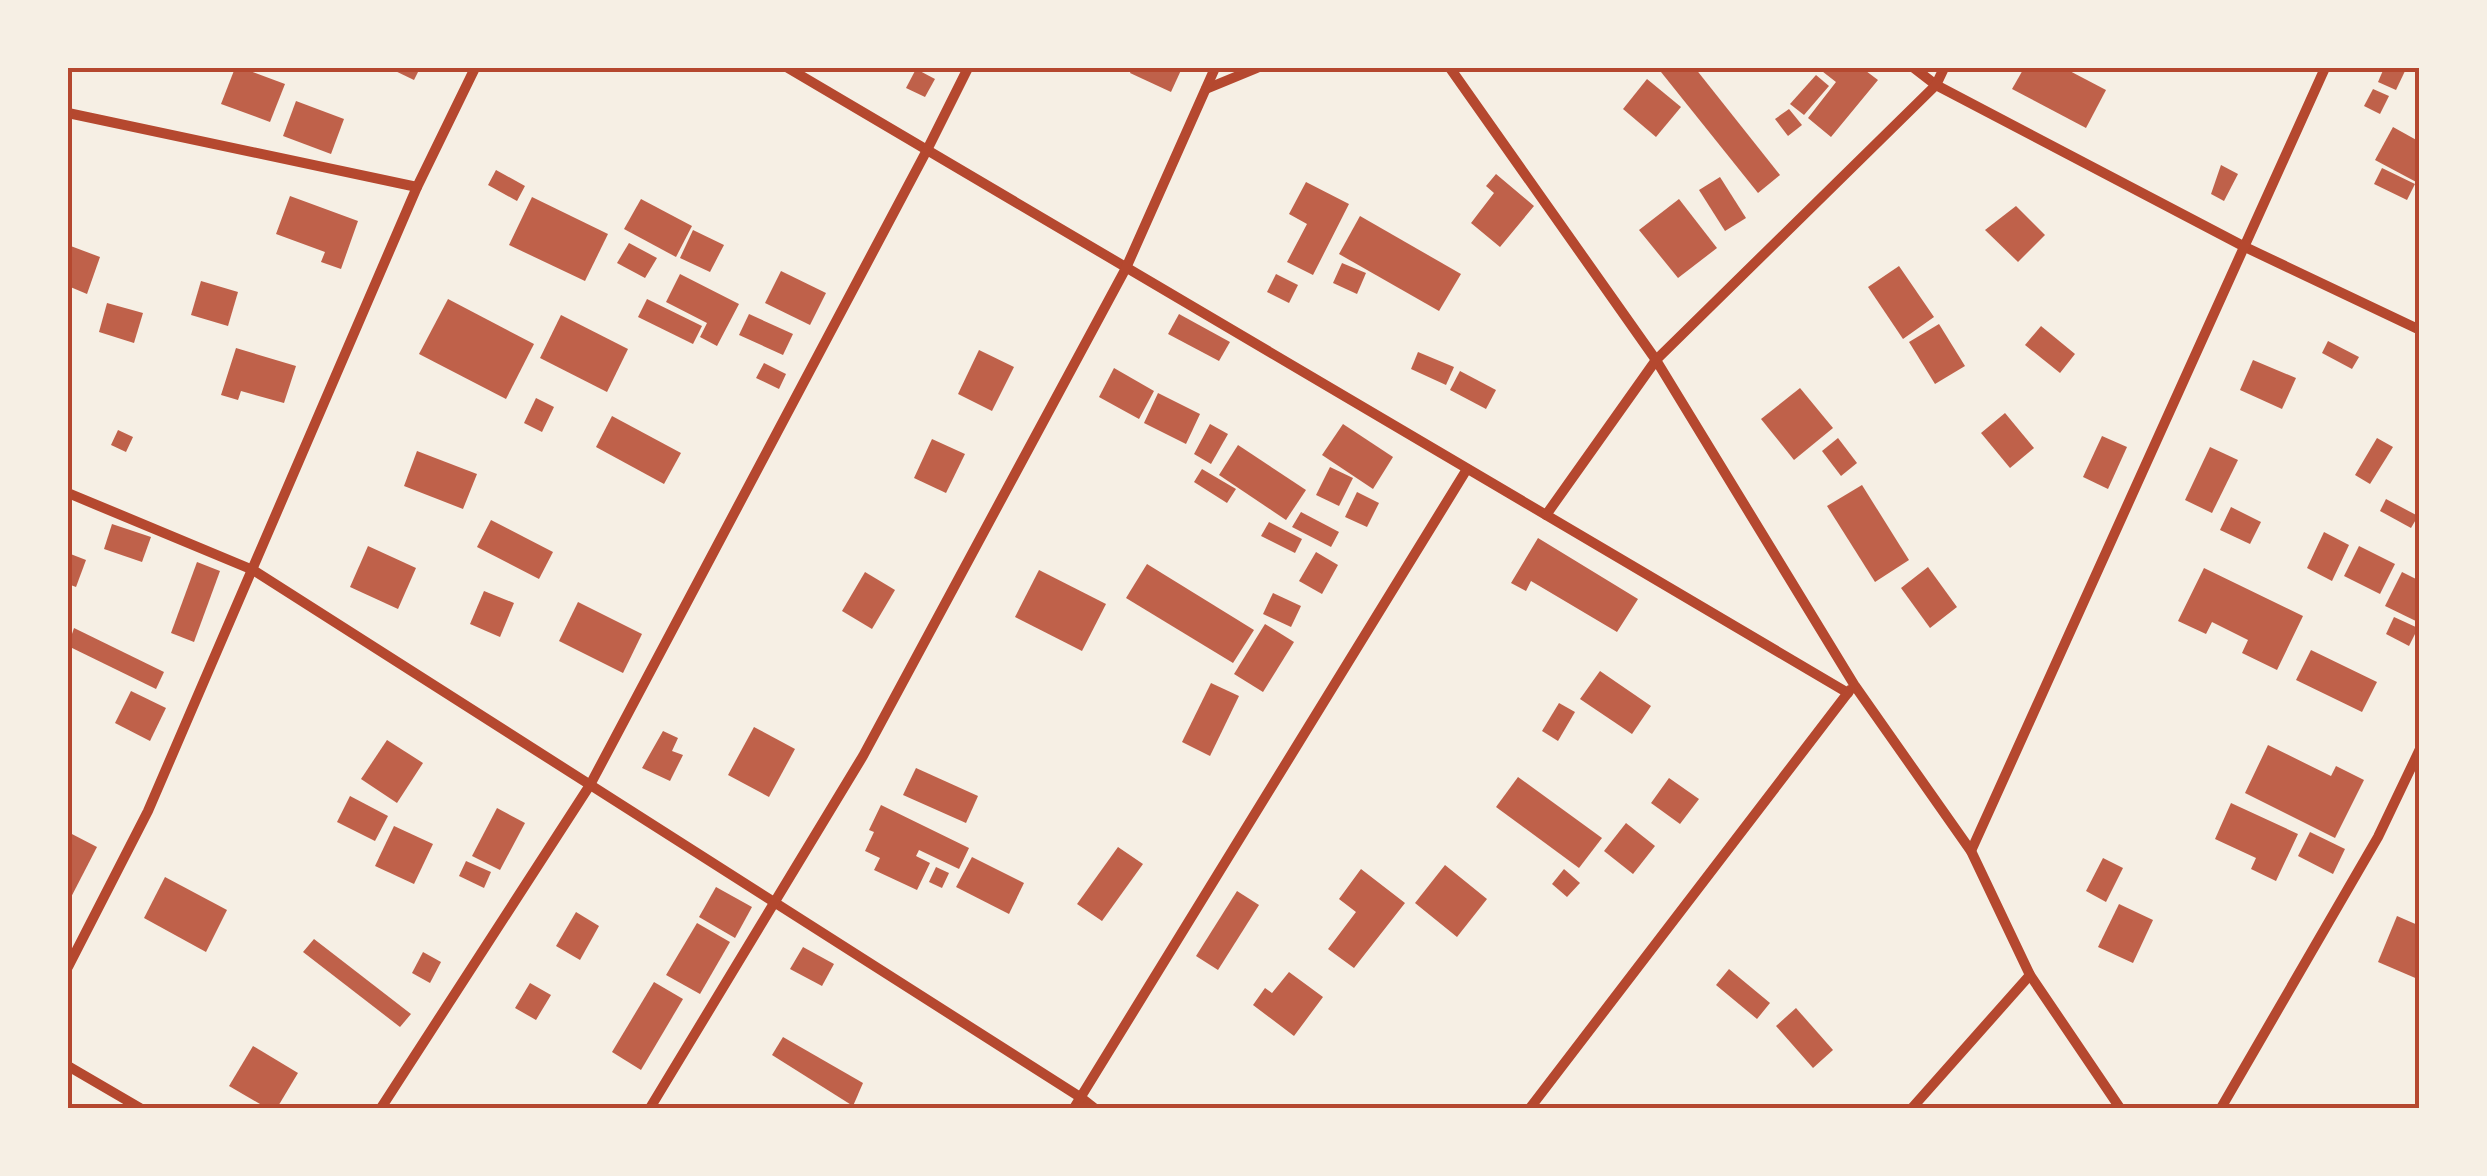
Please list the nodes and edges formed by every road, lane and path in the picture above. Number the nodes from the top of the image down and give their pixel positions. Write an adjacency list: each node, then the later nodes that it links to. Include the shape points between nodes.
1 (474, 68): 14 (street)
2 (788, 68): 13 (street)
3 (968, 68): 13 (street)
4 (1215, 68): 11 (street)
5 (1257, 68): 11 (street)
6 (1450, 68): 18 (street)
7 (1914, 68): 10 (street)
8 (1944, 68): 10 (street)
9 (2325, 68): 15 (street)
10 (1936, 85): 15 (street); 18 (street)
11 (1205, 90): 16 (street)
12 (68, 114): 14 (street)
13 (927, 150): 16 (street); 25 (street)
14 (417, 187): 22 (street)
15 (2245, 247): 17 (street); 26 (street)
16 (1126, 268): 19 (street); 27 (street, via 864,756)
17 (2420, 330)
18 (1656, 360): 21 (street); 23 (street)
19 (1468, 469): 21 (street); 31 (street)
20 (68, 492): 22 (street)
21 (1546, 515): 23 (street)
22 (253, 570): 25 (street); 28 (street, via 148,811)
23 (1851, 690): 26 (street); 36 (street)
24 (2420, 749): 39 (street, via 2378,837)
25 (590, 785): 27 (street); 33 (street)
26 (1972, 851): 29 (street)
27 (776, 903): 31 (street); 34 (street)
28 (68, 967)
29 (2030, 976): 37 (street); 38 (street)
30 (68, 1066): 32 (street)
31 (1077, 1103): 35 (street)
32 (140, 1108)
33 (380, 1108)
34 (650, 1108)
35 (1094, 1108)
36 (1530, 1108)
37 (1912, 1108)
38 (2120, 1108)
39 (2221, 1108)

